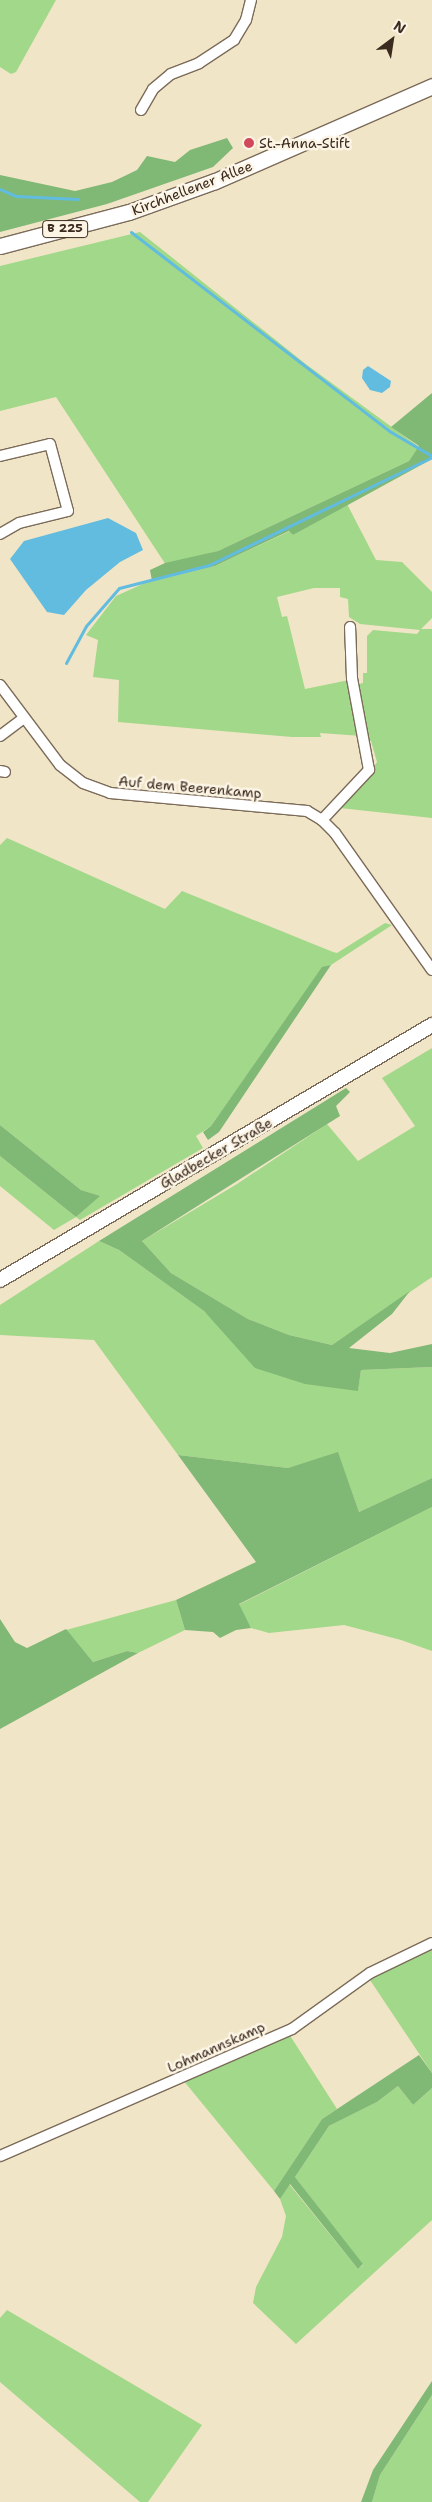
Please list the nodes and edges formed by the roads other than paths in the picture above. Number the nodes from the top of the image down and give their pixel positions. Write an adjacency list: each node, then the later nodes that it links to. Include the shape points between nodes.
1 (251, 0): 3 (street, via 246,20 234,40 199,63 171,74 153,89)
2 (432, 86): 4 (main road, Kirchhellener Allee / B 225, via 215,181 130,212)
3 (141, 110)
4 (0, 246)
5 (0, 456): 6 (street, via 50,444 68,511 20,523)
6 (0, 534)
7 (350, 627): 11 (street, via 352,678 369,770)
8 (0, 685): 9 (street, Auf dem Beerenkamp)
9 (24, 718): 10 (street); 11 (street, Auf dem Beerenkamp, via 60,764 83,783 110,793 307,811)
10 (0, 736)
11 (322, 820): 12 (street, Auf dem Beerenkamp, via 335,833)
12 (432, 970)
13 (432, 1025): 14 (main road, Gladbecker Straße)
14 (0, 1280)
15 (432, 1943): 16 (street, Lohmannskamp, via 370,1973 292,2029)
16 (0, 2156)

